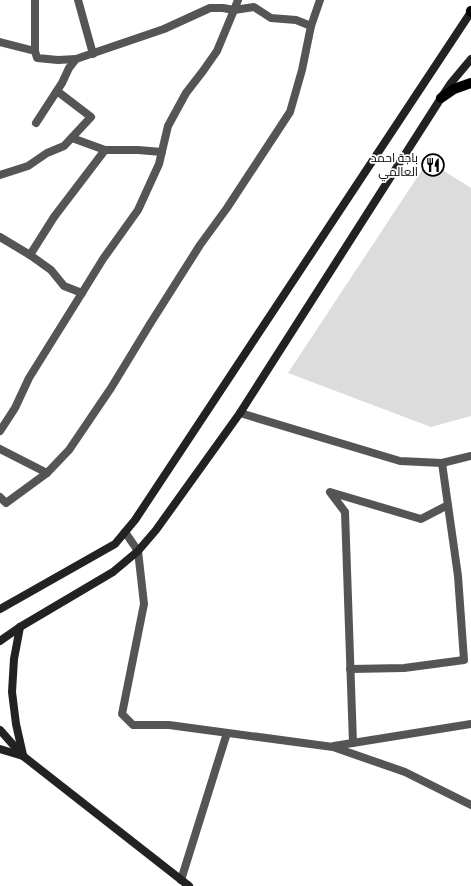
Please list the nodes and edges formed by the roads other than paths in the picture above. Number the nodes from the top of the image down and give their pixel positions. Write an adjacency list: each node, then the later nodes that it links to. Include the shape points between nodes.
1 (34, 0): 9 (street)
2 (78, 0): 10 (street)
3 (238, 0): 5 (street)
4 (320, 0): 7 (street)
5 (234, 10): 7 (street, via 254,7 271,18 296,20); 10 (street, via 210,8 164,29); 19 (street, via 217,51 186,92 168,126)
6 (471, 12): 32 (main road)
7 (311, 26): 29 (street, via 290,112 228,208 196,252 111,388 69,450)
8 (0, 42): 9 (street)
9 (35, 51): 11 (street, via 37,58)
10 (93, 54): 11 (street)
11 (76, 59): 14 (street)
12 (471, 59): 15 (main road)
13 (471, 83): 15 (main road, via 454,89)
14 (57, 91): 16 (street); 17 (street, via 90,117)
15 (441, 98): 24 (main road)
16 (36, 123)
17 (72, 138): 18 (street); 20 (street, via 64,146 47,153 28,166)
18 (105, 150): 19 (street); 22 (street, via 54,217)
19 (162, 152): 23 (street, via 138,210)
20 (0, 175)
21 (0, 237): 22 (street)
22 (30, 254): 23 (street, via 51,270 64,286)
23 (82, 293): 25 (street, via 29,378 15,408)
24 (240, 413): 28 (street, via 400,461); 33 (main road)
25 (0, 431)
26 (0, 449): 29 (street)
27 (471, 456): 28 (street)
28 (442, 462): 31 (street)
29 (47, 473): 30 (street, via 6,503)
30 (0, 497)
31 (448, 506): 37 (street, via 458,576 464,660 404,668); 37 (street, via 421,519 330,492 345,512)
32 (124, 532): 33 (street); 34 (main road, via 115,544)
33 (138, 551): 35 (main road, via 113,572); 40 (street, via 144,604 122,714 133,725 168,725)
34 (0, 609)
35 (20, 627): 36 (main road); 44 (main road, via 14,659 12,692)
36 (0, 641)
37 (350, 669): 41 (street)
38 (471, 724): 41 (street)
39 (0, 730): 44 (main road)
40 (227, 733): 42 (street); 46 (street)
41 (353, 743): 42 (street)
42 (333, 747): 45 (street, via 405,772)
43 (0, 749): 44 (main road)
44 (23, 756): 46 (main road)
45 (471, 805)
46 (181, 880): 47 (main road)
47 (189, 886)

